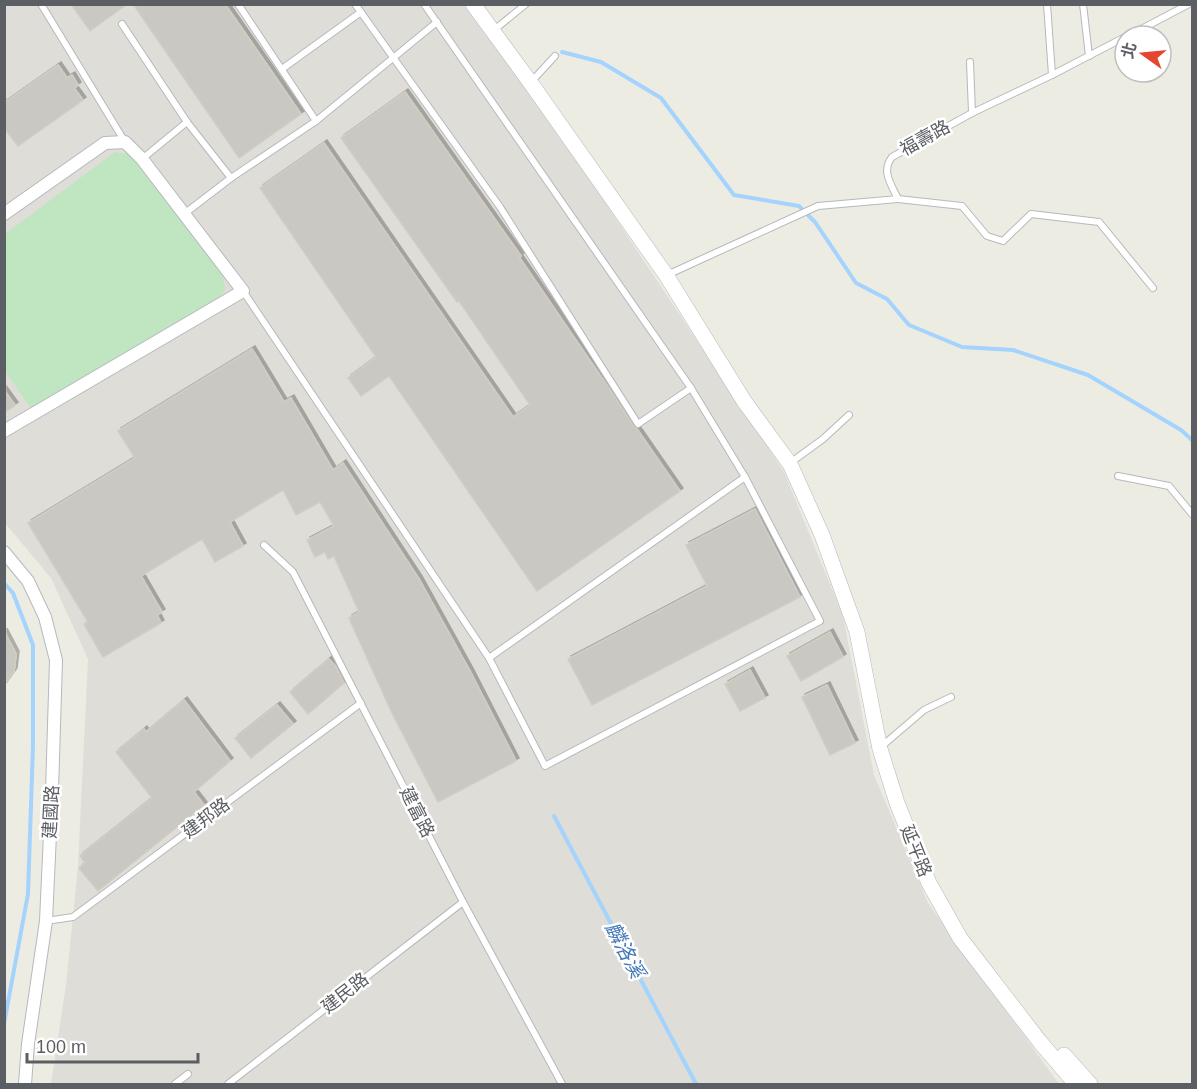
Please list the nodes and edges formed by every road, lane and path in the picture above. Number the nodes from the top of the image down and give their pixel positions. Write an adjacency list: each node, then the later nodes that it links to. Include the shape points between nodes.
1 (41, 4): 26 (lane)
2 (238, 4): 20 (lane)
3 (355, 4): 10 (lane)
4 (424, 4): 11 (lane)
5 (473, 4): 14 (street)
6 (526, 4): 14 (lane)
7 (1047, 4): 21 (lane)
8 (1083, 4): 17 (lane)
9 (1189, 4): 13 (lane, 福壽路)
10 (361, 12): 18 (lane); 20 (lane)
11 (437, 22): 18 (lane); 35 (lane)
12 (122, 24): 25 (lane)
13 (1151, 24)
14 (493, 31): 22 (street)
15 (1113, 44): 17 (lane, 福壽路)
16 (555, 56): 22 (lane)
17 (1089, 56): 21 (lane, 福壽路)
18 (394, 57): 24 (lane); 35 (lane, via 500,207 638,424)
19 (970, 62): 23 (lane)
20 (282, 69): 24 (lane)
21 (1052, 75): 23 (lane, 福壽路)
22 (530, 82): 32 (street)
23 (972, 113): 29 (lane, 福壽路, via 892,157 886,171)
24 (316, 121): 28 (lane)
25 (187, 122): 27 (lane); 28 (lane)
26 (125, 142): 27 (street); 30 (street, via 105,143)
27 (142, 159): 31 (street)
28 (231, 178): 31 (lane)
29 (898, 199): 32 (lane, via 818,206); 33 (lane, via 963,206 987,236 1004,241 1031,214 1099,222)
30 (4, 214)
31 (183, 214): 34 (street)
32 (666, 275): 38 (street, via 744,401)
33 (1153, 288)
34 (243, 291): 37 (street); 44 (lane)
35 (691, 388): 40 (lane)
36 (849, 415): 38 (lane)
37 (4, 431)
38 (790, 464): 47 (street, 延平路, via 822,535 857,632)
39 (1118, 476): 41 (lane, via 1169,486)
40 (745, 477): 44 (lane); 44 (lane, via 820,621 545,766)
41 (1192, 514)
42 (264, 545): 46 (lane, 建富路, via 293,572)
43 (4, 552): 49 (street, 建國路, via 28,581 45,617 56,660)
44 (489, 658)
45 (951, 697): 47 (lane, via 924,710)
46 (361, 703): 48 (lane, 建富路); 49 (lane, 建邦路, via 73,917)
47 (879, 749): 50 (street, 延平路, via 929,883 960,938)
48 (463, 902): 54 (lane, 建民路); 55 (lane, 建富路)
49 (46, 921): 52 (street, 建國路)
50 (1040, 1042): 56 (street, 延平路); 57 (street, 延平路, via 1060,1050)
51 (188, 1074): 53 (lane)
52 (25, 1084)
53 (175, 1084)
54 (228, 1084)
55 (562, 1084)
56 (1076, 1084)
57 (1090, 1084)

